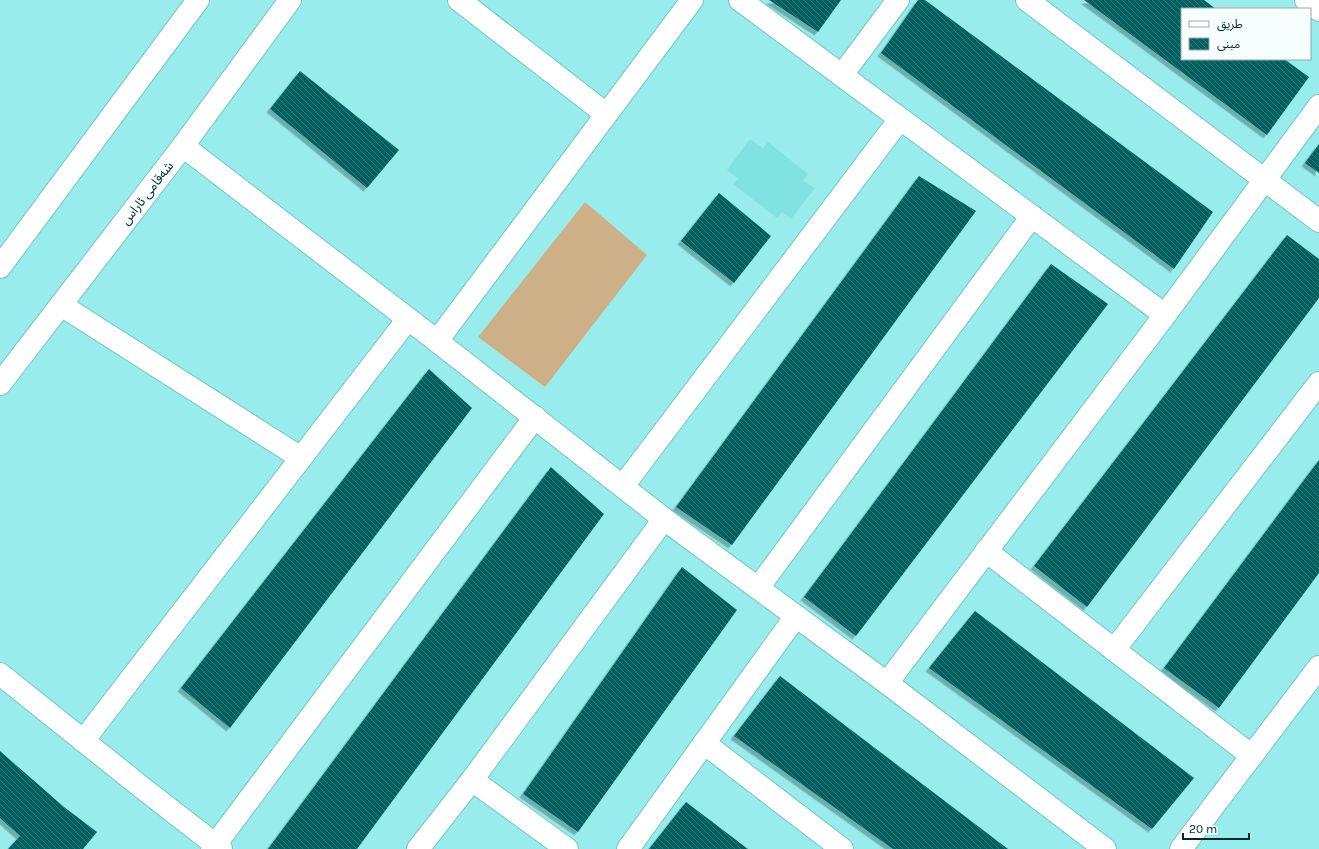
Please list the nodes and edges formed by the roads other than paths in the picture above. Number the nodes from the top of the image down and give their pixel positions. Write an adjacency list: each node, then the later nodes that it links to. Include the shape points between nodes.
1 (198, 0): 18 (street)
2 (290, 0): 14 (street, شەقامی ئاراس)
3 (459, 0): 12 (street)
4 (692, 0): 12 (street)
5 (740, 0): 10 (street)
6 (898, 0): 10 (street)
7 (1027, 0): 15 (street)
8 (1306, 0): 9 (street)
9 (1319, 10)
10 (842, 75): 13 (street)
11 (1319, 106): 15 (street)
12 (606, 114): 22 (street)
13 (900, 119): 16 (street); 27 (street)
14 (183, 146): 19 (street, شەقامی ئاراس); 21 (street)
15 (1265, 180): 17 (street); 20 (street)
16 (1032, 216): 20 (street); 30 (street)
17 (1319, 221)
18 (0, 267)
19 (61, 305): 24 (street, شەقامی ئاراس); 26 (street)
20 (1165, 315): 29 (street)
21 (408, 319): 22 (street); 26 (street)
22 (437, 341): 25 (street)
23 (1319, 383): 32 (street)
24 (0, 384)
25 (535, 417): 27 (street); 40 (street)
26 (301, 458): 36 (street)
27 (623, 486): 28 (street)
28 (664, 519): 30 (street); 39 (street)
29 (986, 551): 32 (street); 35 (street)
30 (758, 588): 31 (street)
31 (796, 616): 35 (street); 37 (street)
32 (1114, 650): 38 (street)
33 (1319, 667): 38 (street)
34 (0, 674): 36 (street)
35 (887, 683): 45 (street)
36 (83, 741): 40 (street)
37 (704, 743): 43 (street); 44 (street)
38 (1252, 756): 46 (street)
39 (472, 780): 41 (street); 42 (street)
40 (216, 848)
41 (564, 848)
42 (418, 849)
43 (628, 849)
44 (842, 849)
45 (1105, 849)
46 (1181, 849)

